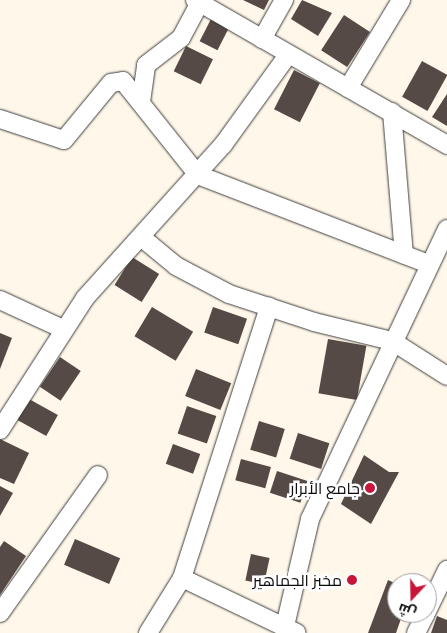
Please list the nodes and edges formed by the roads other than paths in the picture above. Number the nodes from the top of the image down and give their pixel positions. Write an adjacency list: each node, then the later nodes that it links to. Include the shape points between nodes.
1 (284, 0): 4 (street)
2 (401, 0): 6 (street)
3 (198, 2): 4 (street); 7 (street, via 181,38 146,65)
4 (262, 39): 5 (street)
5 (288, 55): 6 (street); 11 (street)
6 (348, 88): 8 (street)
7 (141, 102): 9 (street, via 122,81 111,83 64,140); 11 (street)
8 (392, 112): 10 (street); 14 (street)
9 (0, 118)
10 (447, 145)
11 (198, 175): 13 (street); 14 (street)
12 (447, 229): 15 (street)
13 (141, 237): 17 (street, via 176,266 229,294); 18 (street)
14 (404, 254): 15 (street)
15 (428, 264): 19 (street)
16 (0, 300): 18 (street)
17 (269, 307): 19 (street); 24 (street)
18 (62, 329): 21 (street)
19 (392, 341): 20 (street); 27 (street, via 310,519)
20 (447, 376)
21 (0, 430)
22 (98, 475): 26 (street)
23 (447, 570): 25 (street)
24 (182, 578): 27 (street); 28 (street)
25 (437, 590)
26 (0, 613)
27 (291, 630)
28 (148, 633)

